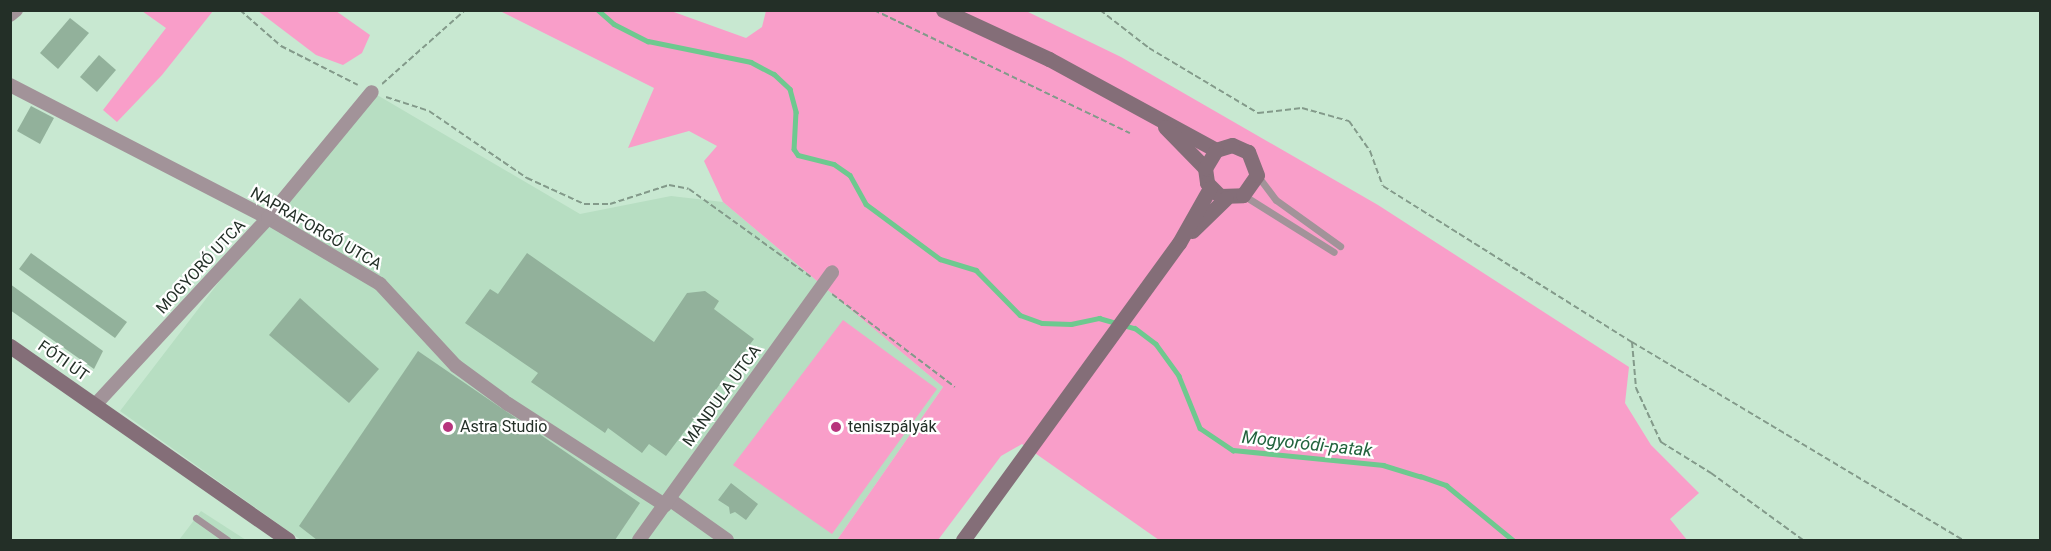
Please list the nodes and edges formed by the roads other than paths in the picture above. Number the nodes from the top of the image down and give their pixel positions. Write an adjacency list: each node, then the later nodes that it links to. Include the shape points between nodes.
1 (16, 10): 3 (street)
2 (943, 10): 6 (main road, via 1049,58)
3 (10, 15)
4 (10, 85): 13 (street, NAPRAFORGÓ UTCA)
5 (372, 92): 13 (street, MOGYORÓ UTCA)
6 (1155, 117): 7 (main road); 8 (main road)
7 (1216, 150): 8 (main road); 9 (main road, via 1232,145 1248,152)
8 (1205, 168): 10 (main road)
9 (1257, 175): 11 (main road); 15 (lane, via 1276,200)
10 (1210, 188): 12 (main road); 14 (main road)
11 (1243, 195): 12 (main road); 16 (lane)
12 (1226, 198): 14 (main road)
13 (268, 218): 19 (street, MOGYORÓ UTCA); 20 (street, NAPRAFORGÓ UTCA, via 380,284 456,366 508,404)
14 (1179, 243): 26 (main road)
15 (1340, 246)
16 (1334, 252)
17 (832, 272): 20 (street, MANDULA UTCA)
18 (10, 346): 19 (main road, FÓTI ÚT)
19 (95, 405): 23 (main road, FÓTI ÚT)
20 (667, 502): 24 (street, MANDULA UTCA); 25 (street, NAPRAFORGÓ UTCA)
21 (196, 518): 22 (lane)
22 (227, 540)
23 (288, 540)
24 (639, 540)
25 (727, 540)
26 (963, 540)

